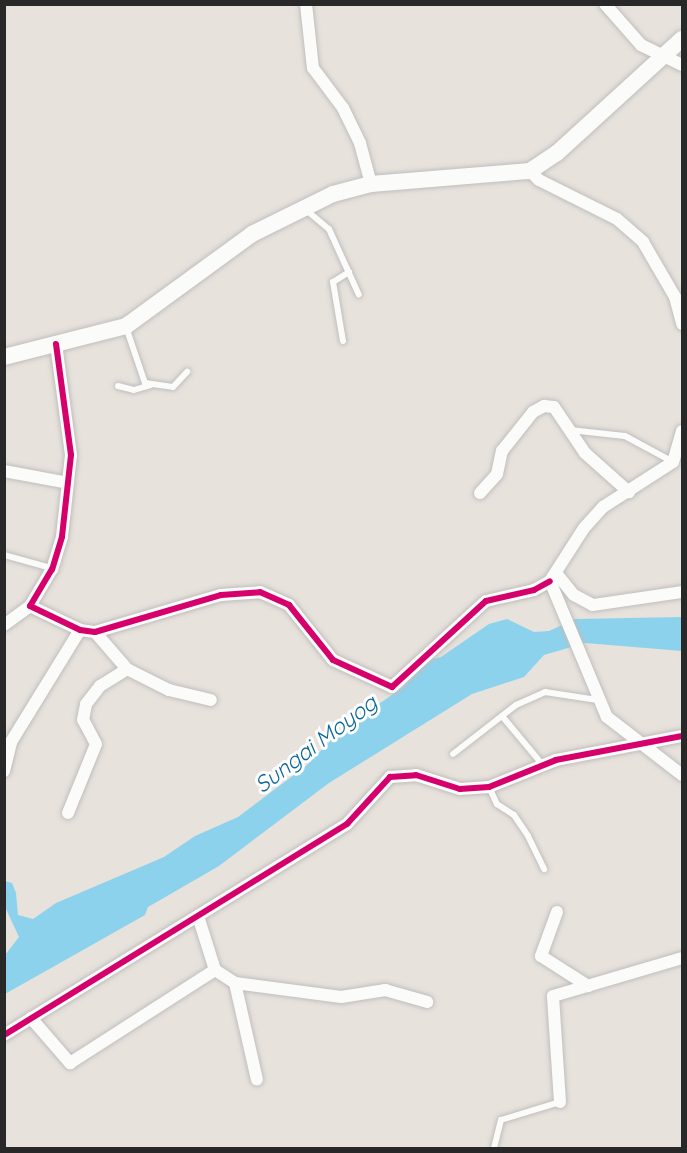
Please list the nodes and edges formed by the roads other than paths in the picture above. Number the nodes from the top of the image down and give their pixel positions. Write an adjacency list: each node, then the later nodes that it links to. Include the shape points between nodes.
1 (306, 4): 7 (street, via 313,68 343,108 360,143)
2 (605, 4): 4 (street, via 641,45)
3 (682, 39): 4 (main road)
4 (662, 57): 5 (street); 6 (main road, via 557,153)
5 (682, 65)
6 (530, 171): 7 (main road); 11 (street, via 539,180 617,219 643,242 671,288)
7 (371, 184): 8 (main road)
8 (302, 207): 9 (lane, via 329,229); 12 (main road, via 252,234)
9 (349, 272): 10 (lane); 13 (lane, via 333,282)
10 (360, 295)
11 (682, 324)
12 (126, 326): 14 (main road); 17 (lane, via 140,377)
13 (343, 341)
14 (56, 344): 15 (main road); 23 (street, via 71,455)
15 (4, 357)
16 (187, 372): 17 (lane, via 173,387)
17 (150, 385): 18 (lane, via 134,390)
18 (118, 386)
19 (569, 430): 21 (lane, via 625,436); 24 (street, via 585,453); 25 (street, via 554,406 539,407 502,451 496,474)
20 (682, 431): 21 (street)
21 (673, 462): 24 (street)
22 (4, 471): 23 (street)
23 (68, 483): 27 (street, via 62,537)
24 (629, 492): 28 (street, via 603,507 584,528)
25 (480, 493)
26 (4, 555): 27 (lane)
27 (52, 569): 30 (street)
28 (553, 577): 29 (street, via 593,605); 33 (street, via 534,590 486,601 392,687 333,660 302,617 276,597 260,592 221,595); 36 (street, via 557,598)
29 (682, 592)
30 (30, 606): 31 (street); 32 (street)
31 (4, 625)
32 (80, 630): 33 (street); 39 (street)
33 (94, 632): 34 (street)
34 (127, 669): 35 (street, via 169,690); 46 (street, via 100,686 86,705 83,720 96,744)
35 (210, 700)
36 (597, 700): 37 (lane, via 545,692); 40 (street, via 607,717)
37 (502, 716): 41 (lane); 42 (lane)
38 (682, 736): 40 (street)
39 (8, 742): 43 (street)
40 (638, 744): 42 (street, via 624,751); 44 (street)
41 (453, 754)
42 (542, 764): 45 (street)
43 (4, 771)
44 (682, 776)
45 (489, 787): 47 (lane, via 497,804 514,815); 49 (street, via 460,789 416,775 390,777 347,824)
46 (68, 813)
47 (544, 869)
48 (557, 912): 53 (street, via 541,956)
49 (198, 916): 51 (street); 55 (street)
50 (682, 958): 53 (street)
51 (215, 970): 52 (street); 55 (street, via 70,1063)
52 (235, 983): 54 (street, via 341,997 385,990); 57 (street)
53 (588, 986): 58 (street, via 550,1000)
54 (427, 1002)
55 (31, 1018): 56 (street)
56 (4, 1035)
57 (257, 1080)
58 (560, 1101): 59 (lane, via 501,1120)
59 (495, 1149)

